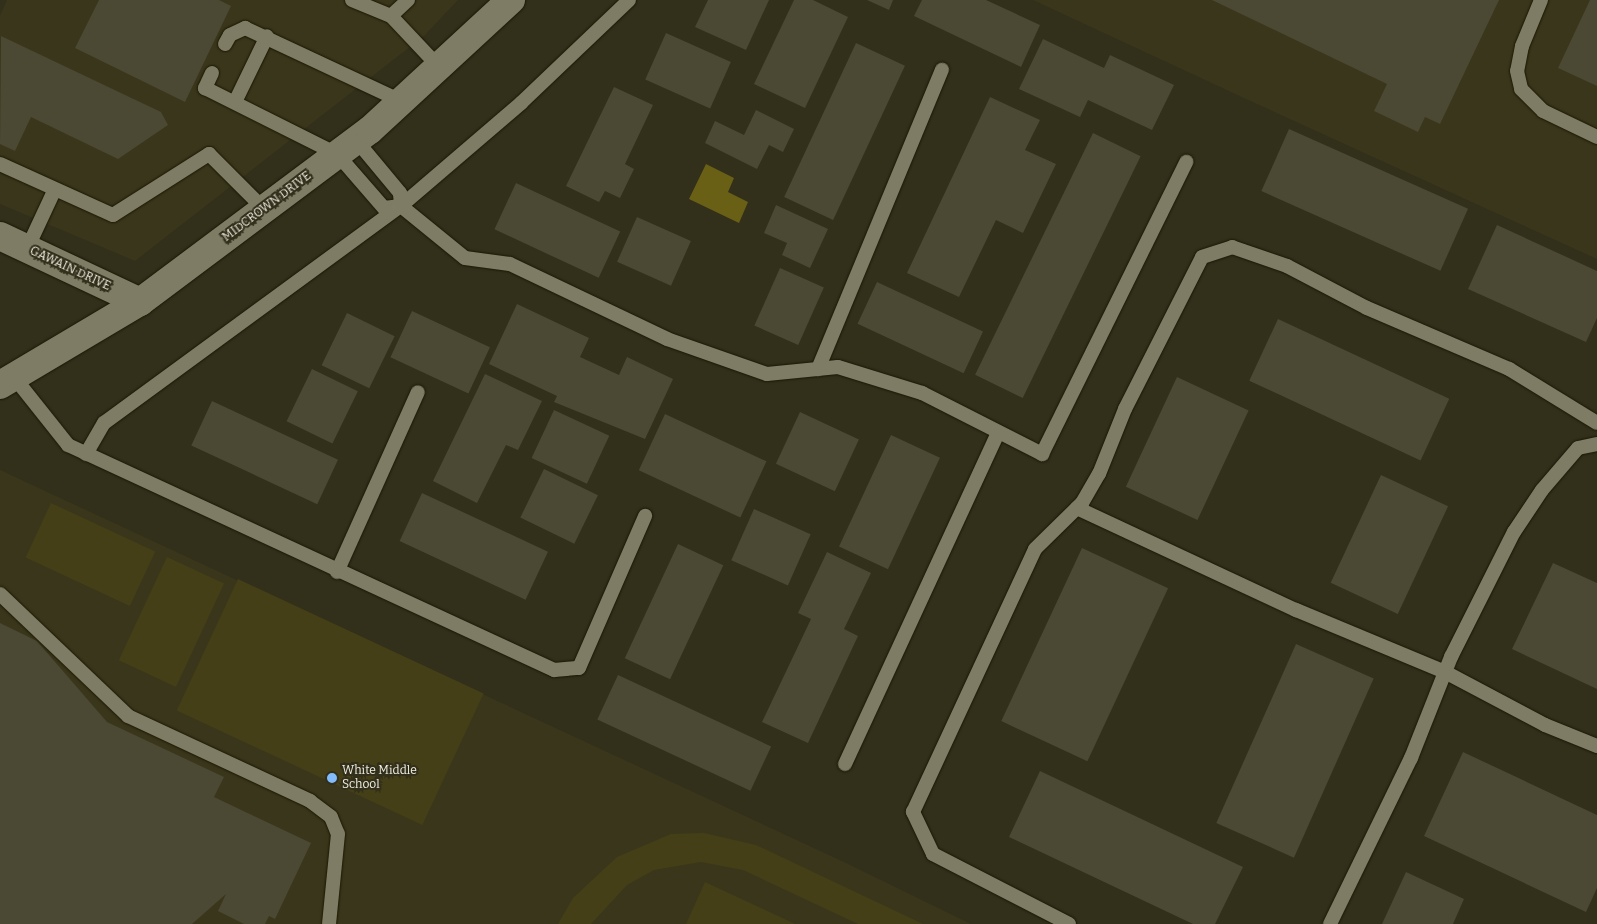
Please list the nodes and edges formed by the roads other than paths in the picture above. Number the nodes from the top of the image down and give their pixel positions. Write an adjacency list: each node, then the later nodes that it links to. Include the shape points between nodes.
1 (408, 0): 6 (lane)
2 (511, 0): 9 (street, MIDCROWN DRIVE)
3 (629, 0): 19 (lane, via 521,103)
4 (1542, 0): 14 (lane, via 1516,71 1521,89 1543,112)
5 (357, 1): 6 (lane)
6 (391, 16): 9 (lane)
7 (267, 36): 8 (lane, via 245,28 230,35); 12 (lane); 13 (lane)
8 (225, 44)
9 (439, 67): 12 (street, MIDCROWN DRIVE)
10 (942, 70): 24 (lane)
11 (212, 73): 13 (lane, via 204,88)
12 (401, 101): 15 (street, MIDCROWN DRIVE)
13 (235, 102): 15 (lane)
14 (1597, 137)
15 (347, 147): 19 (lane, via 400,193); 19 (lane, via 384,208); 20 (street, MIDCROWN DRIVE)
16 (1186, 162): 28 (lane, via 1042,454)
17 (0, 164): 18 (lane)
18 (54, 191): 20 (lane, via 113,215 209,154); 22 (lane)
19 (401, 206): 24 (lane, via 465,258 510,264 666,339 767,374); 30 (lane, via 104,423)
20 (264, 209): 23 (street, MIDCROWN DRIVE)
21 (0, 236): 22 (street, GAWAIN DRIVE)
22 (27, 249): 23 (street, GAWAIN DRIVE)
23 (140, 302): 25 (street, MIDCROWN DRIVE)
24 (818, 369): 28 (lane, via 838,367 922,393)
25 (7, 381): 30 (lane, via 68,446)
26 (418, 392): 33 (lane)
27 (1597, 423): 31 (lane, via 1509,369 1367,308 1286,266 1232,247 1202,257 1146,364 1099,474)
28 (998, 433): 37 (lane)
29 (1597, 444): 35 (lane, via 1578,448 1542,490 1476,604)
30 (86, 454): 33 (lane)
31 (1077, 508): 35 (lane, via 1296,610); 39 (lane, via 1035,549 913,812 933,854)
32 (645, 516): 33 (lane, via 578,668 554,670)
33 (337, 572)
34 (0, 594): 38 (lane, via 128,716 310,801 331,818 338,834)
35 (1446, 672): 36 (lane, via 1545,725); 40 (lane, via 1411,758)
36 (1597, 746)
37 (845, 764)
38 (329, 924)
39 (1069, 924)
40 (1330, 924)

